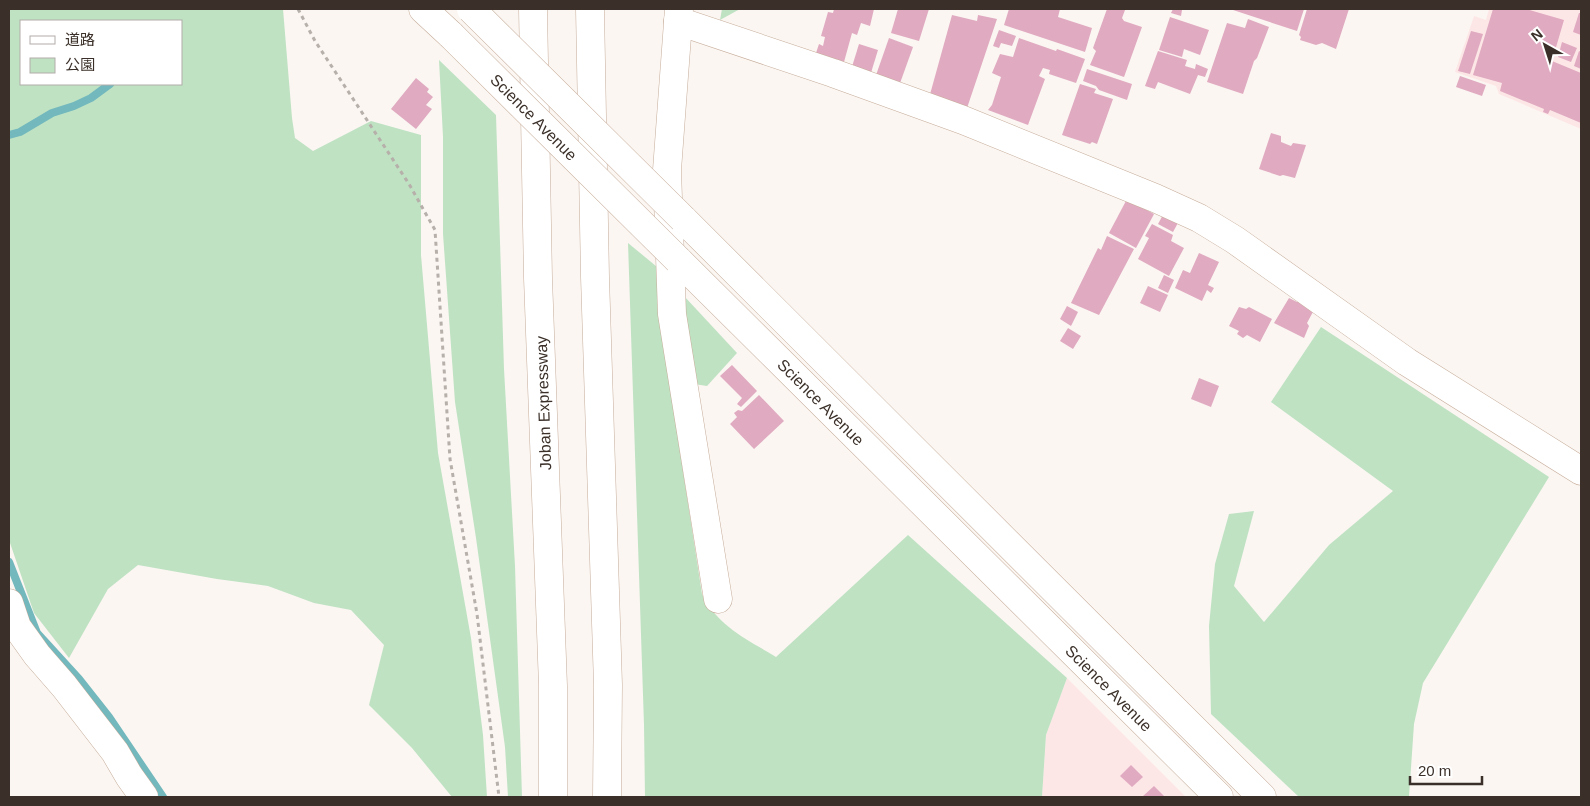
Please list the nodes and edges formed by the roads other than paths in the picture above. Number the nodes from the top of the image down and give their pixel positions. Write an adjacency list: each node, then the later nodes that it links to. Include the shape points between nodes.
1 (423, 9): 12 (main road, Science Avenue, bridge)
2 (471, 9): 13 (main road, Science Avenue, bridge)
3 (533, 9): 10 (main road, Joban Expressway, via 538,278 553,686)
4 (590, 9): 11 (main road, via 608,685)
5 (679, 15): 6 (main road, via 963,120 1199,218 1407,362); 7 (main road, via 667,170 672,314)
6 (1581, 471)
7 (718, 599)
8 (9, 603): 9 (main road, via 17,627 115,752)
9 (144, 797)
10 (553, 797)
11 (607, 797)
12 (1219, 797)
13 (1262, 797)

